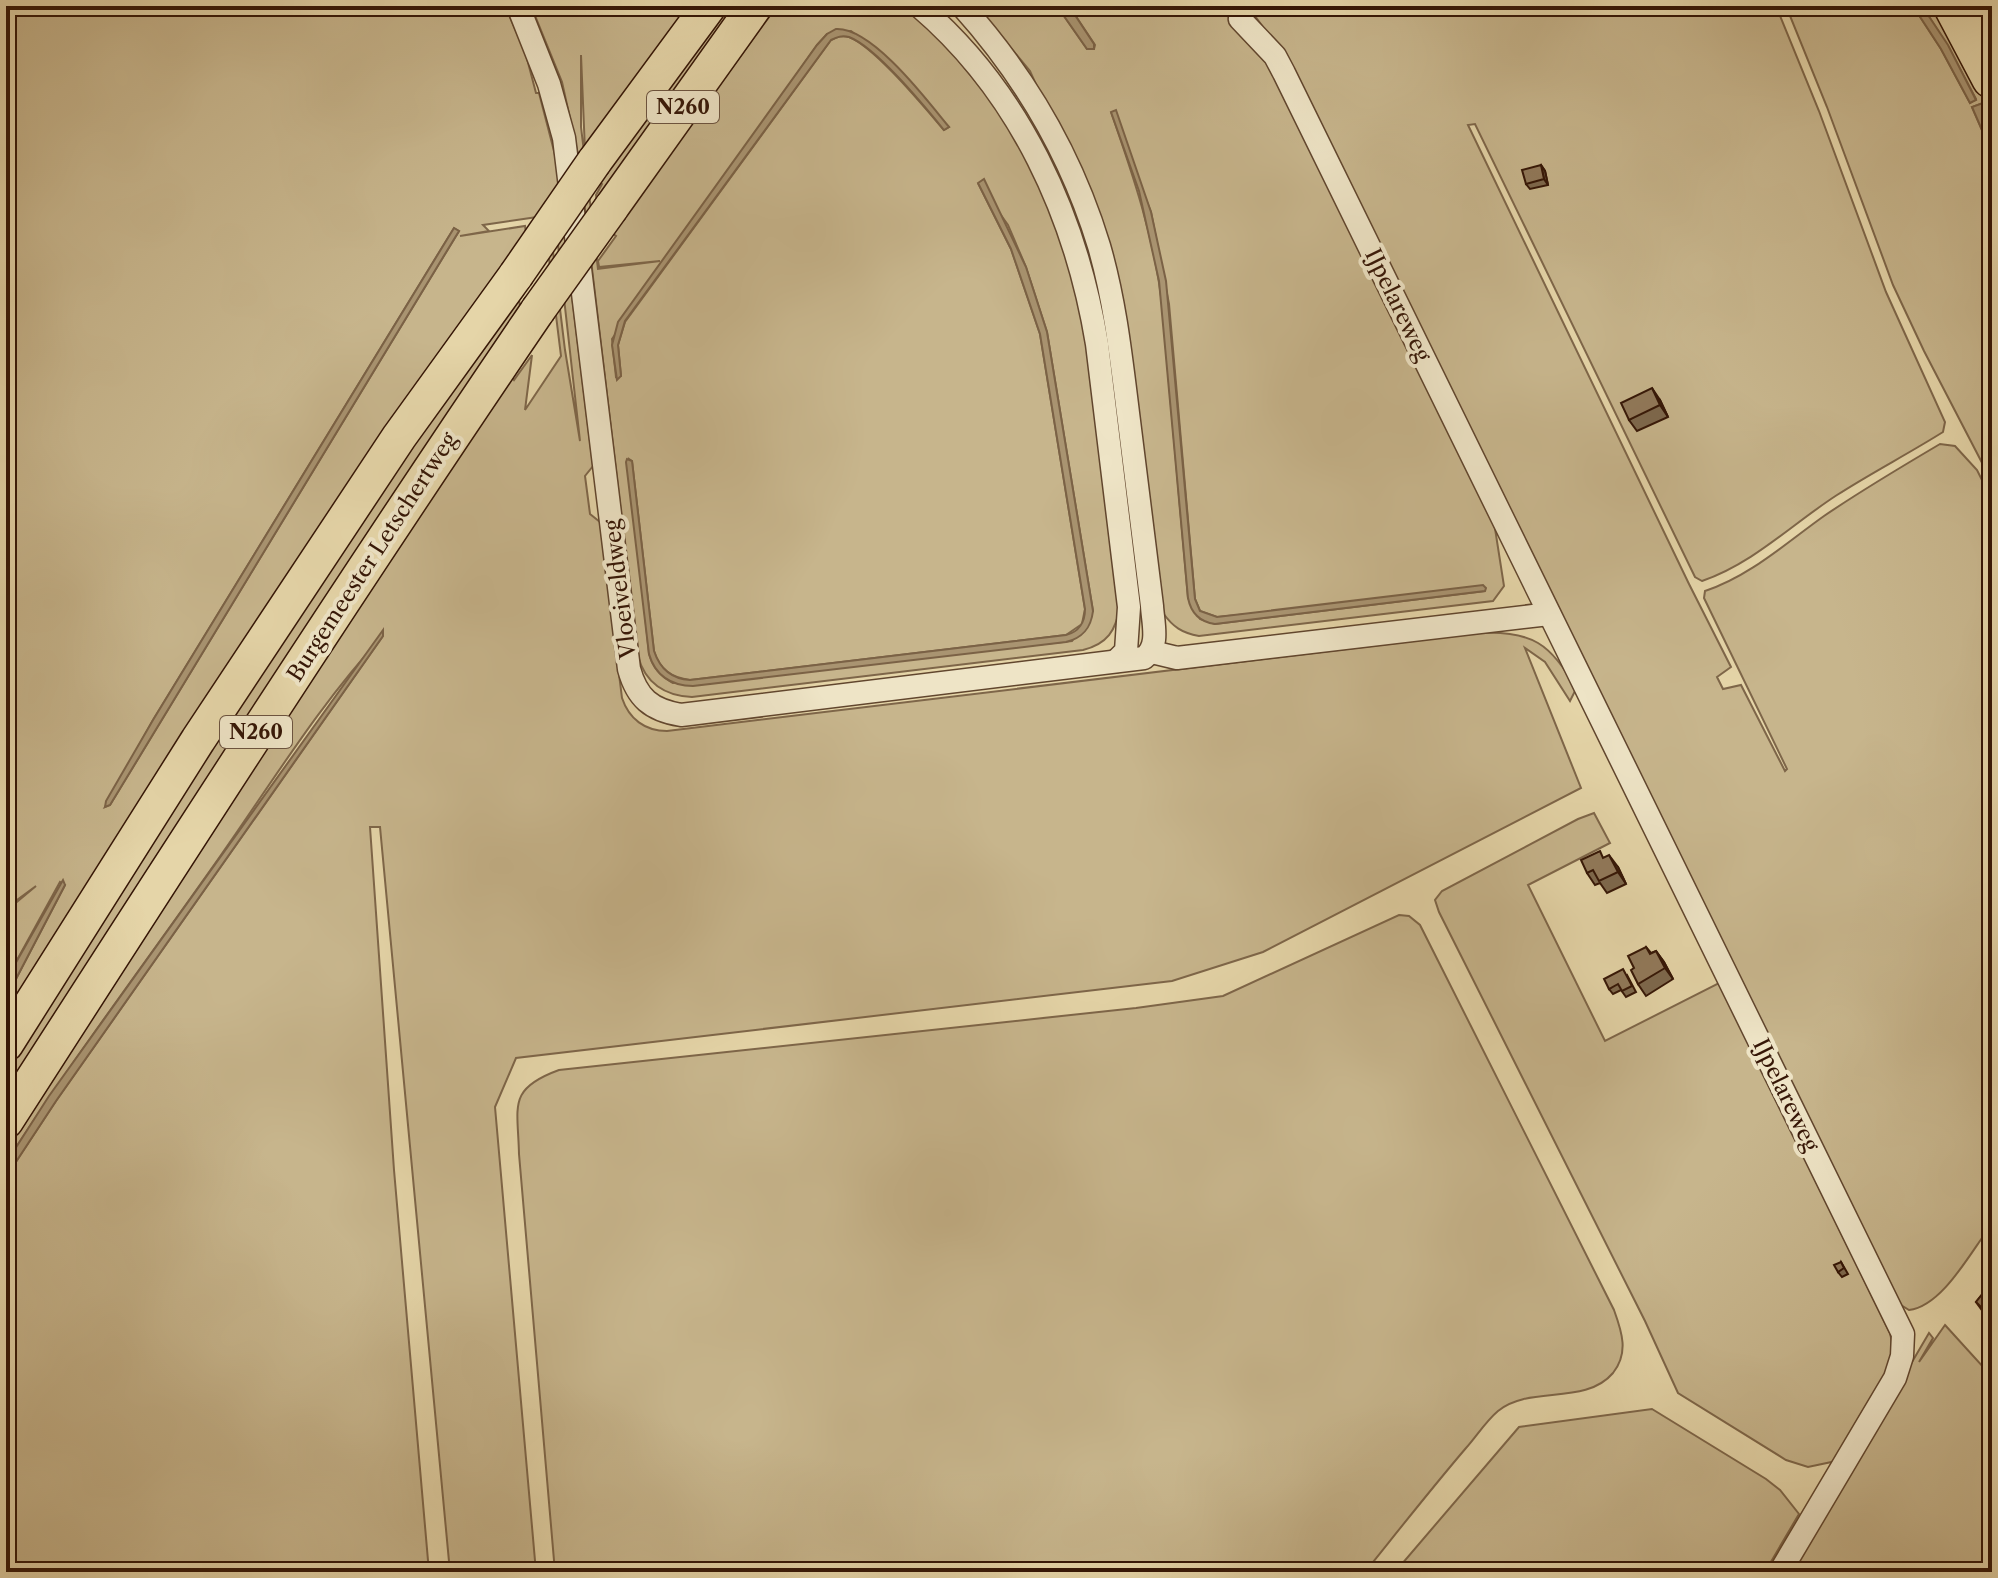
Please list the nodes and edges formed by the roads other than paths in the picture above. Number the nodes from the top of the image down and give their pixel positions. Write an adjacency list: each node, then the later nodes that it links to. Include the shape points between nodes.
1 (518, 6): 11 (street, Vloeiveldweg, via 564,138 629,669 645,698 660,711 681,715)
2 (709, 6): 12 (main road, Burgemeester Letschertweg / N260, bridge, via 399,437 198,740)
3 (755, 6): 13 (main road, Burgemeester Letschertweg / N260, bridge, via 433,464)
4 (919, 6): 11 (street, via 950,35 1014,117 1038,157 1076,251 1097,344 1129,607 1126,651)
5 (962, 6): 10 (street, via 1028,91 1067,163 1099,248 1119,341 1152,606)
6 (1246, 6): 9 (street, IJpelareweg, via 1240,19 1284,73)
7 (1954, 6): 8 (highway)
8 (1992, 78)
9 (1549, 614): 10 (street, via 1177,658); 14 (street, IJpelareweg, via 1903,1334 1895,1378)
10 (1152, 652): 11 (street, Vloeiveldweg)
11 (1116, 661)
12 (6, 1044)
13 (6, 1121)
14 (1780, 1572)

